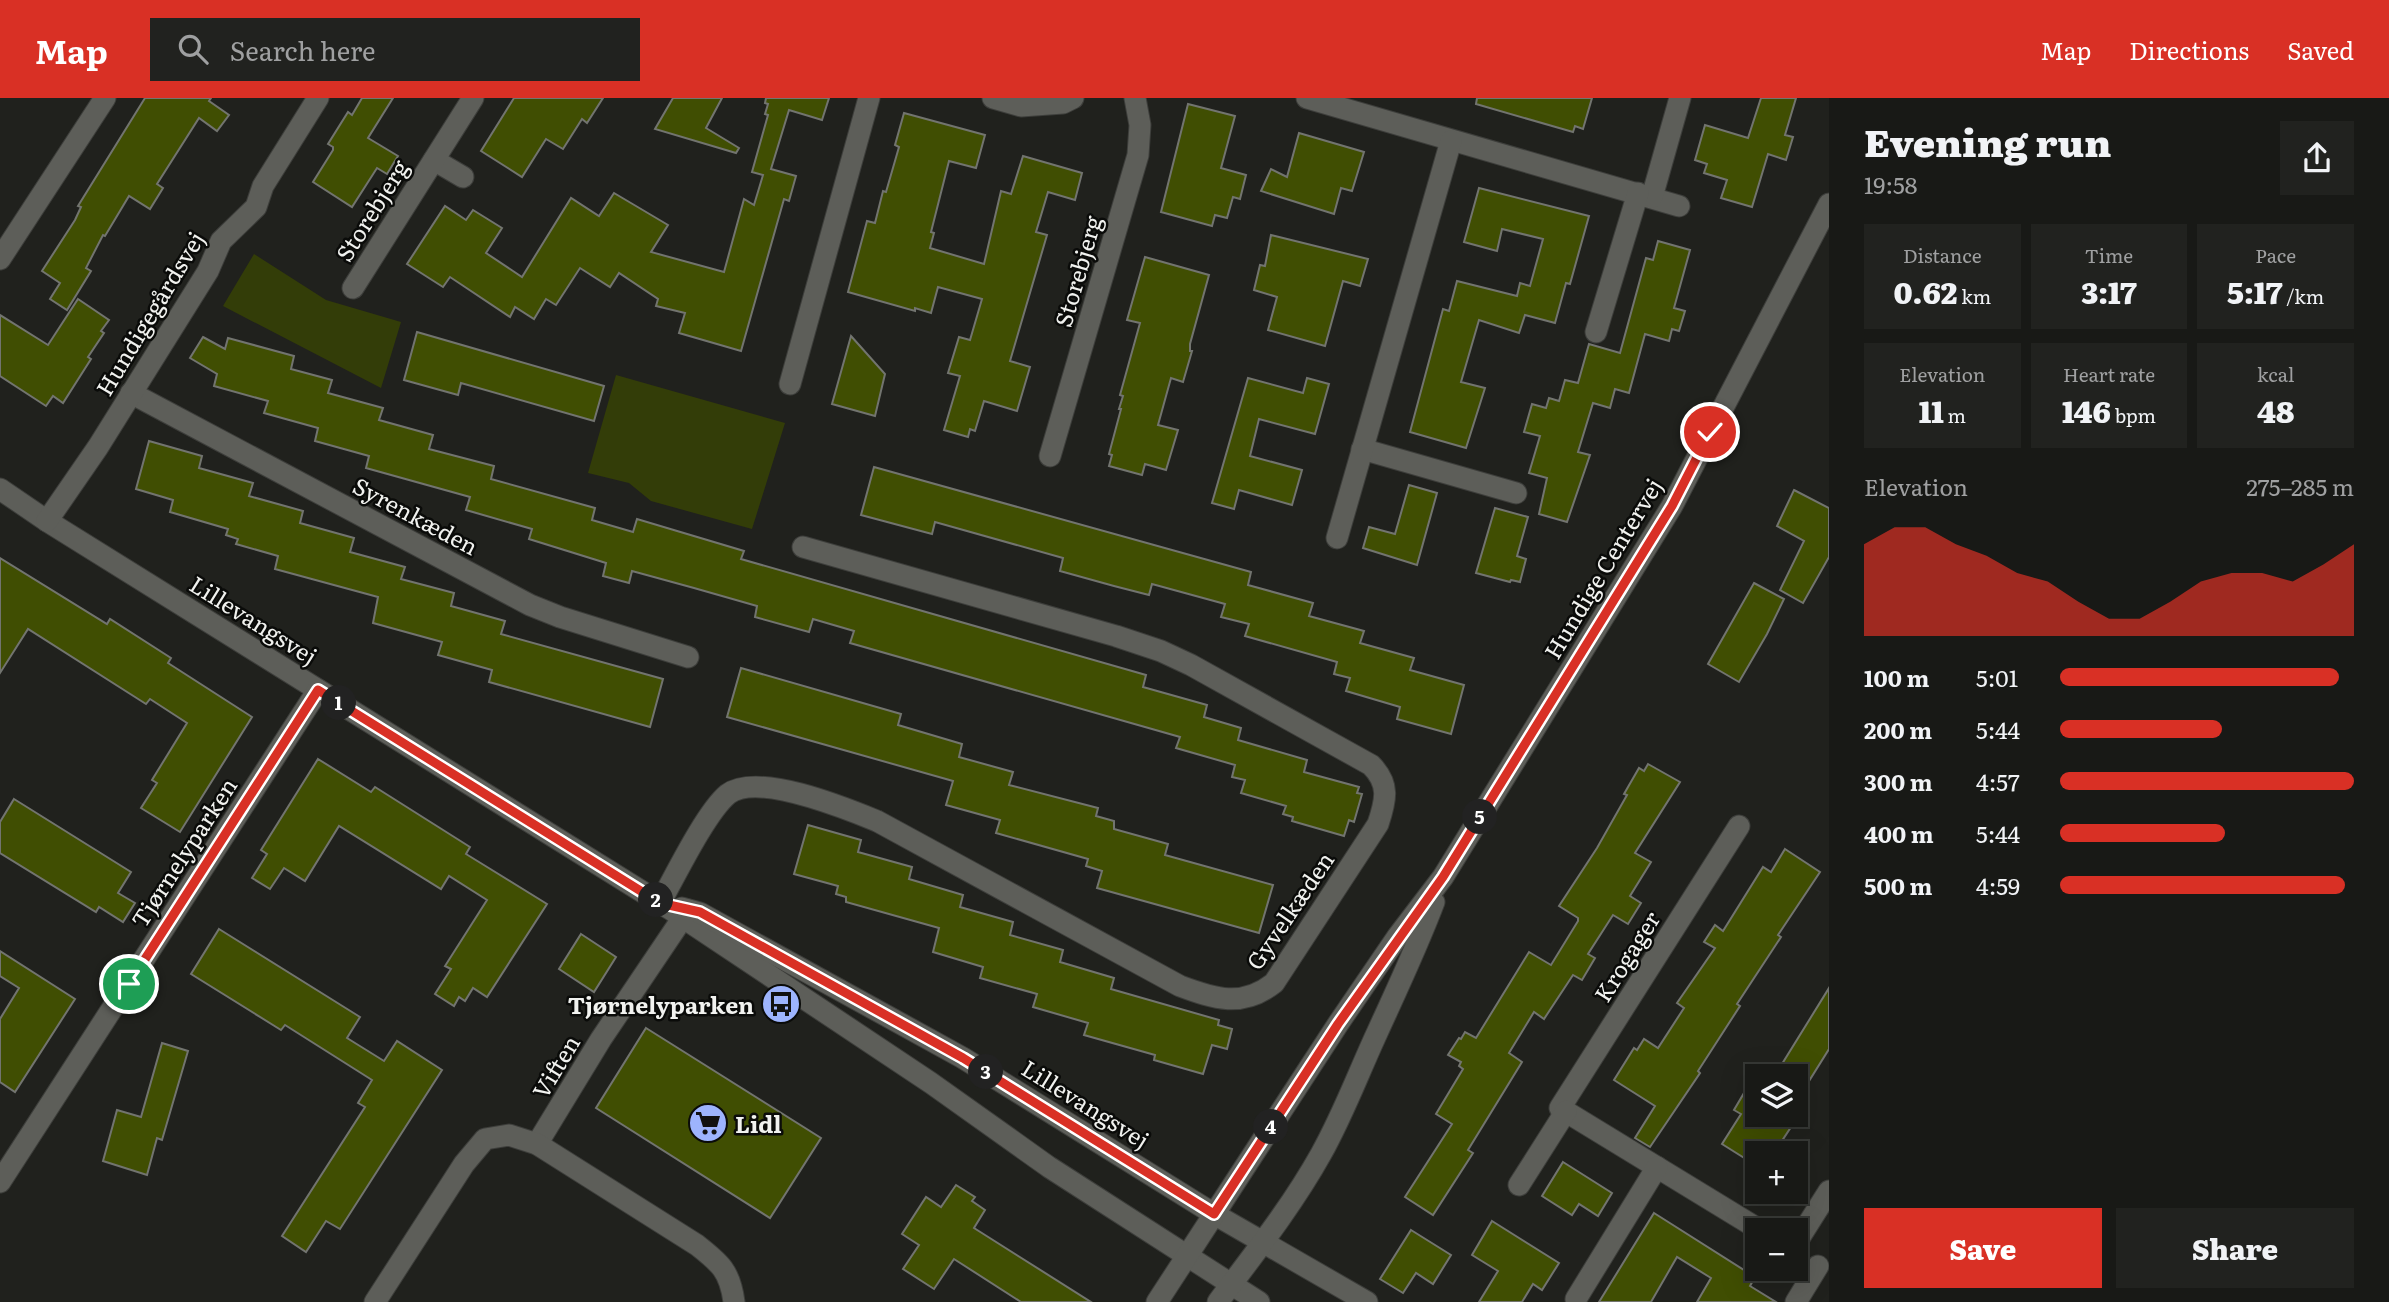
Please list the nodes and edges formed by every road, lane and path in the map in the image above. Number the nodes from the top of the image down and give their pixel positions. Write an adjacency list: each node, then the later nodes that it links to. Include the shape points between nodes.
1 (105, 98): 17 (street)
2 (318, 98): 21 (street, Hundigegårdsvej, via 263,186 256,207 221,241 208,271)
3 (472, 98): 12 (street, Storebjerg)
4 (869, 98): 20 (street)
5 (993, 98): 6 (street, via 1021,106)
6 (1073, 98)
7 (1135, 98): 23 (street, Storebjerg, via 1140,125 1138,155)
8 (1307, 98): 10 (street)
9 (1680, 98): 14 (street)
10 (1334, 102): 11 (street)
11 (1451, 141): 14 (street); 22 (street)
12 (434, 160): 13 (street, Storebjerg); 18 (street, Storebjerg)
13 (463, 177)
14 (1645, 195): 16 (street); 19 (street)
15 (1829, 204): 32 (street, Hundige Centervej, via 1672,506)
16 (1679, 206)
17 (0, 259)
18 (353, 288)
19 (1596, 332)
20 (790, 384)
21 (131, 393): 26 (street, Hundigegårdsvej); 29 (street, Syrenkæden, via 530,605)
22 (1362, 449): 25 (street); 27 (street)
23 (1050, 456)
24 (0, 489): 26 (street, Lillevangsvej)
25 (1516, 493)
26 (47, 521): 30 (street, Lillevangsvej)
27 (1337, 538)
28 (803, 547): 33 (street, Gyvelkæden, via 1116,636 1191,665 1371,765 1381,775 1385,790 1378,824 1274,983 1258,995 1240,999 1208,996 1180,986 877,821 789,791 754,787 729,793 709,817)
29 (688, 657)
30 (318, 690): 33 (street, Lillevangsvej); 38 (street, Tjørnelyparken)
31 (1739, 826): 35 (street, Krogager, via 1560,1108)
32 (1443, 877): 41 (street, Hundige Centervej, via 1338,1024); 44 (street, Hundige Centervej, via 1415,953 1348,1103 1320,1156)
33 (660, 903): 34 (street, Lillevangsvej)
34 (685, 913): 36 (street, Viften); 41 (street, Lillevangsvej, via 700,912 963,1058); 45 (street, Lillevangsvej, via 1049,1167)
35 (1566, 1111): 37 (street); 39 (street, Krogager)
36 (537, 1144): 50 (street, via 509,1135 485,1139); 51 (street, via 721,1264)
37 (1657, 1167): 42 (street); 49 (street)
38 (0, 1182)
39 (1519, 1185)
40 (1829, 1191): 43 (street)
41 (1214, 1214): 44 (street, Lillevangsvej); 45 (street, Hundige Centervej)
42 (1745, 1221)
43 (1808, 1224)
44 (1263, 1242): 48 (street, Hundige Centervej); 54 (street, Lillevangsvej)
45 (1187, 1256): 48 (street, Lillevangsvej); 52 (street, Hundige Centervej)
46 (1808, 1259): 47 (street)
47 (1824, 1269): 55 (street)
48 (1224, 1294): 53 (street, Lillevangsvej)
49 (1576, 1299)
50 (375, 1302)
51 (734, 1302)
52 (1157, 1302)
53 (1259, 1302)
54 (1367, 1302)
55 (1797, 1302)

